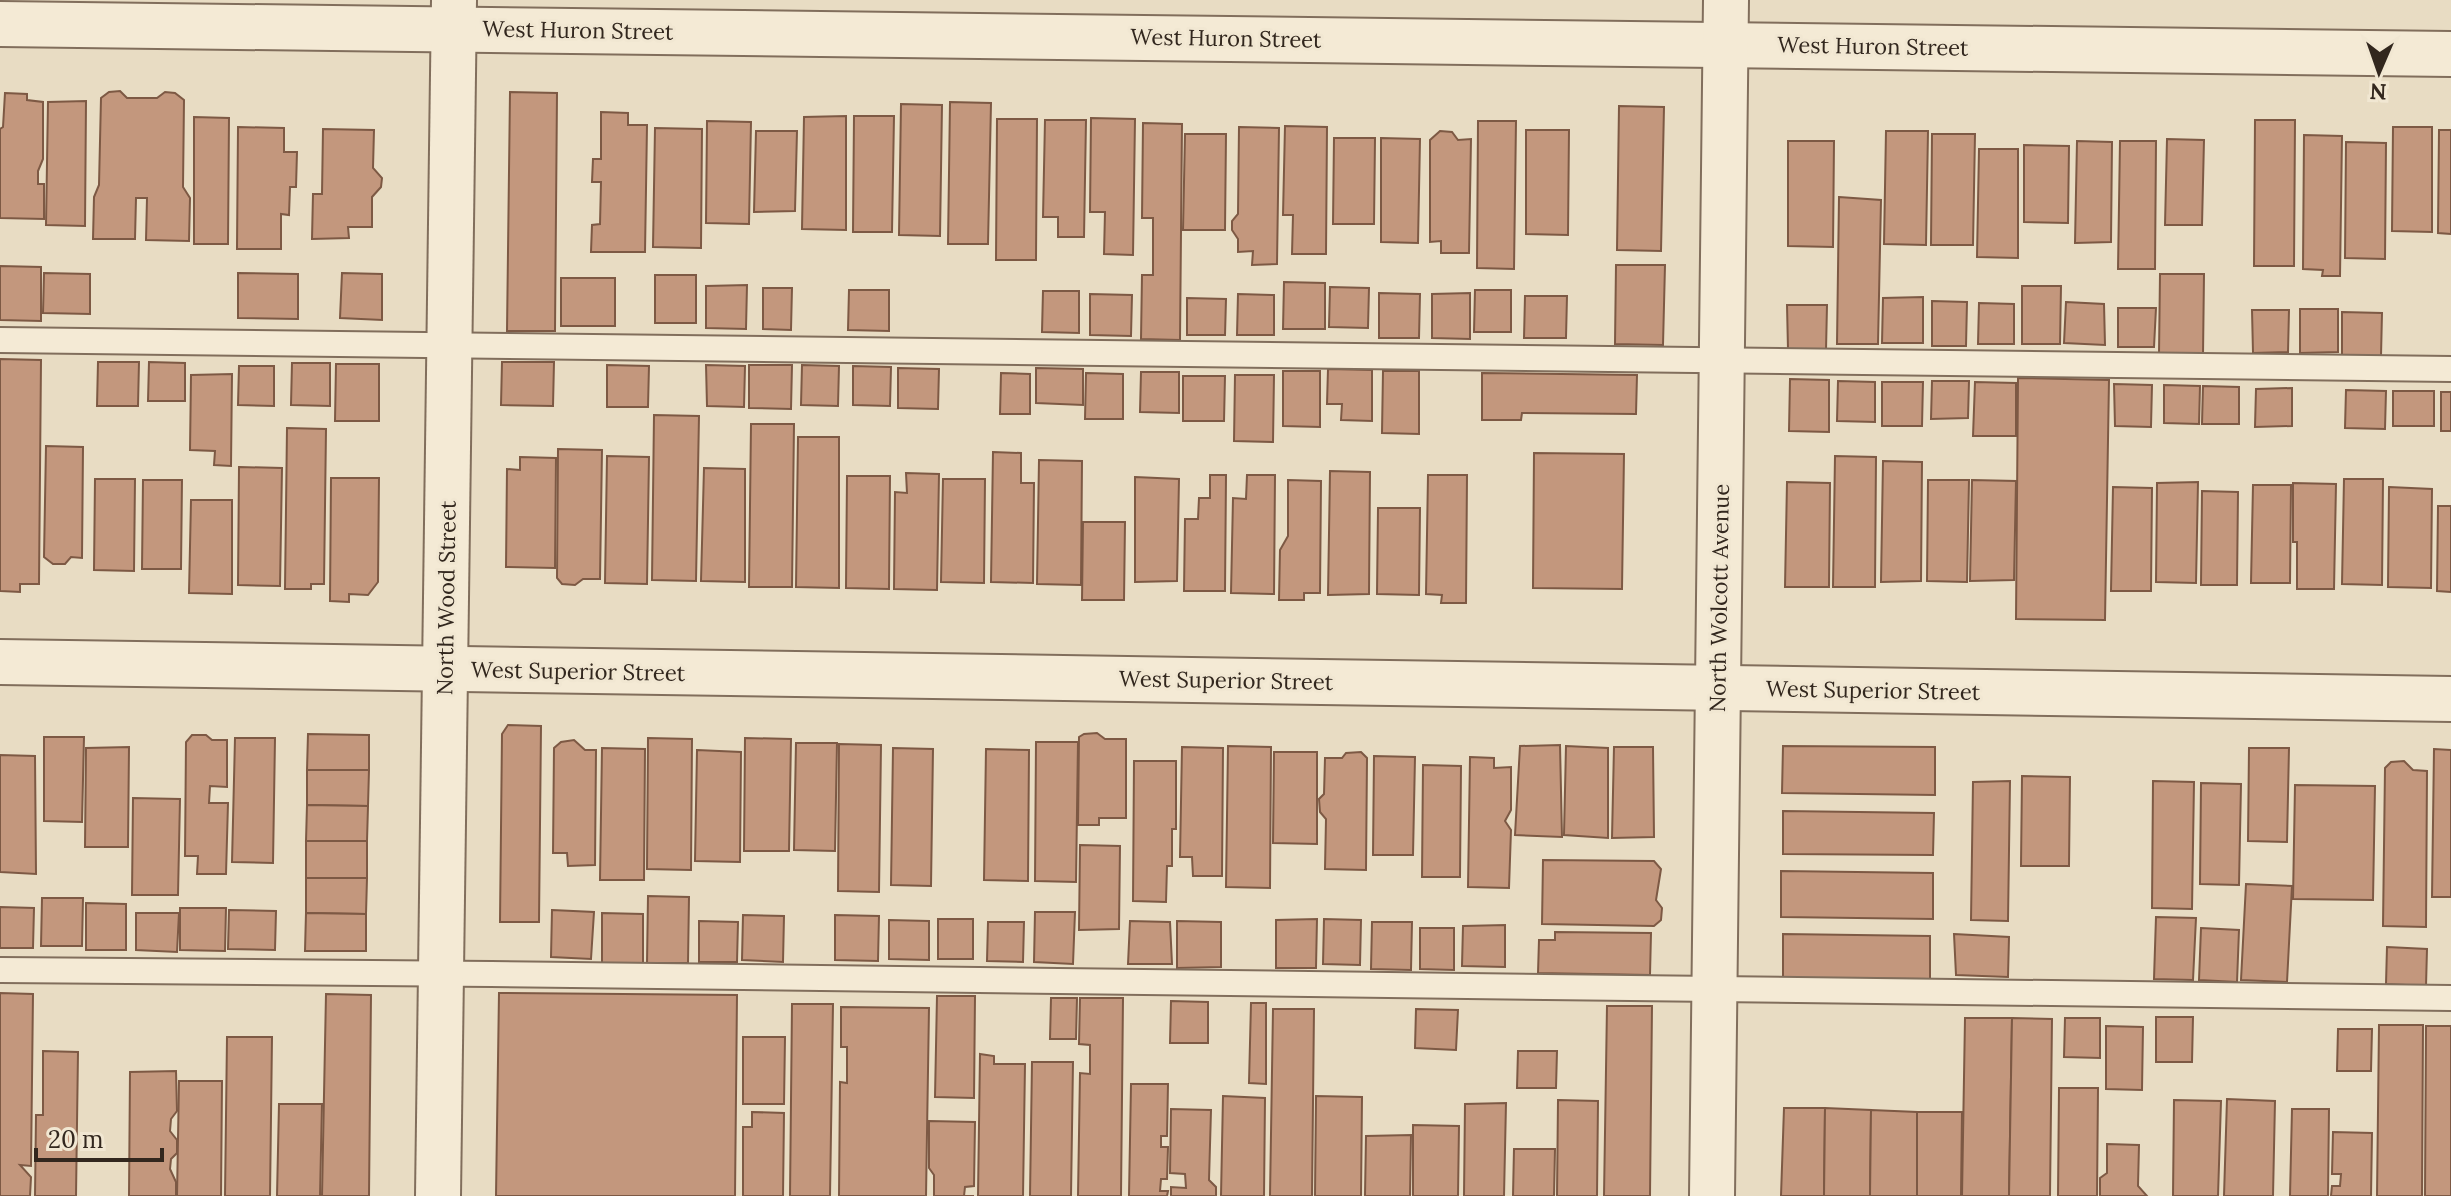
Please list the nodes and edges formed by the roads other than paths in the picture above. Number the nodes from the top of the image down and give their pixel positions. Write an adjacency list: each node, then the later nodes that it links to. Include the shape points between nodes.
1 (1726, 0): 4 (street, North Wolcott Avenue)
2 (454, 14): 3 (street, West Huron Street); 4 (street, West Huron Street); 7 (street, North Wood Street)
3 (0, 24)
4 (1726, 44): 5 (street, West Huron Street); 8 (street, North Wolcott Avenue)
5 (2451, 54)
6 (0, 340): 7 (lane)
7 (450, 344): 8 (lane); 11 (street, North Wood Street)
8 (1722, 361): 9 (lane); 12 (street, North Wolcott Avenue)
9 (2451, 369)
10 (0, 662): 11 (street, West Superior Street)
11 (445, 669): 12 (street, West Superior Street); 15 (street, North Wood Street)
12 (1718, 688): 13 (street, West Superior Street); 16 (street, North Wolcott Avenue)
13 (2451, 699)
14 (0, 970): 15 (lane)
15 (441, 974): 16 (lane); 18 (street, North Wood Street)
16 (1714, 991): 17 (lane); 19 (street, North Wolcott Avenue)
17 (2451, 998)
18 (438, 1196)
19 (1712, 1196)

